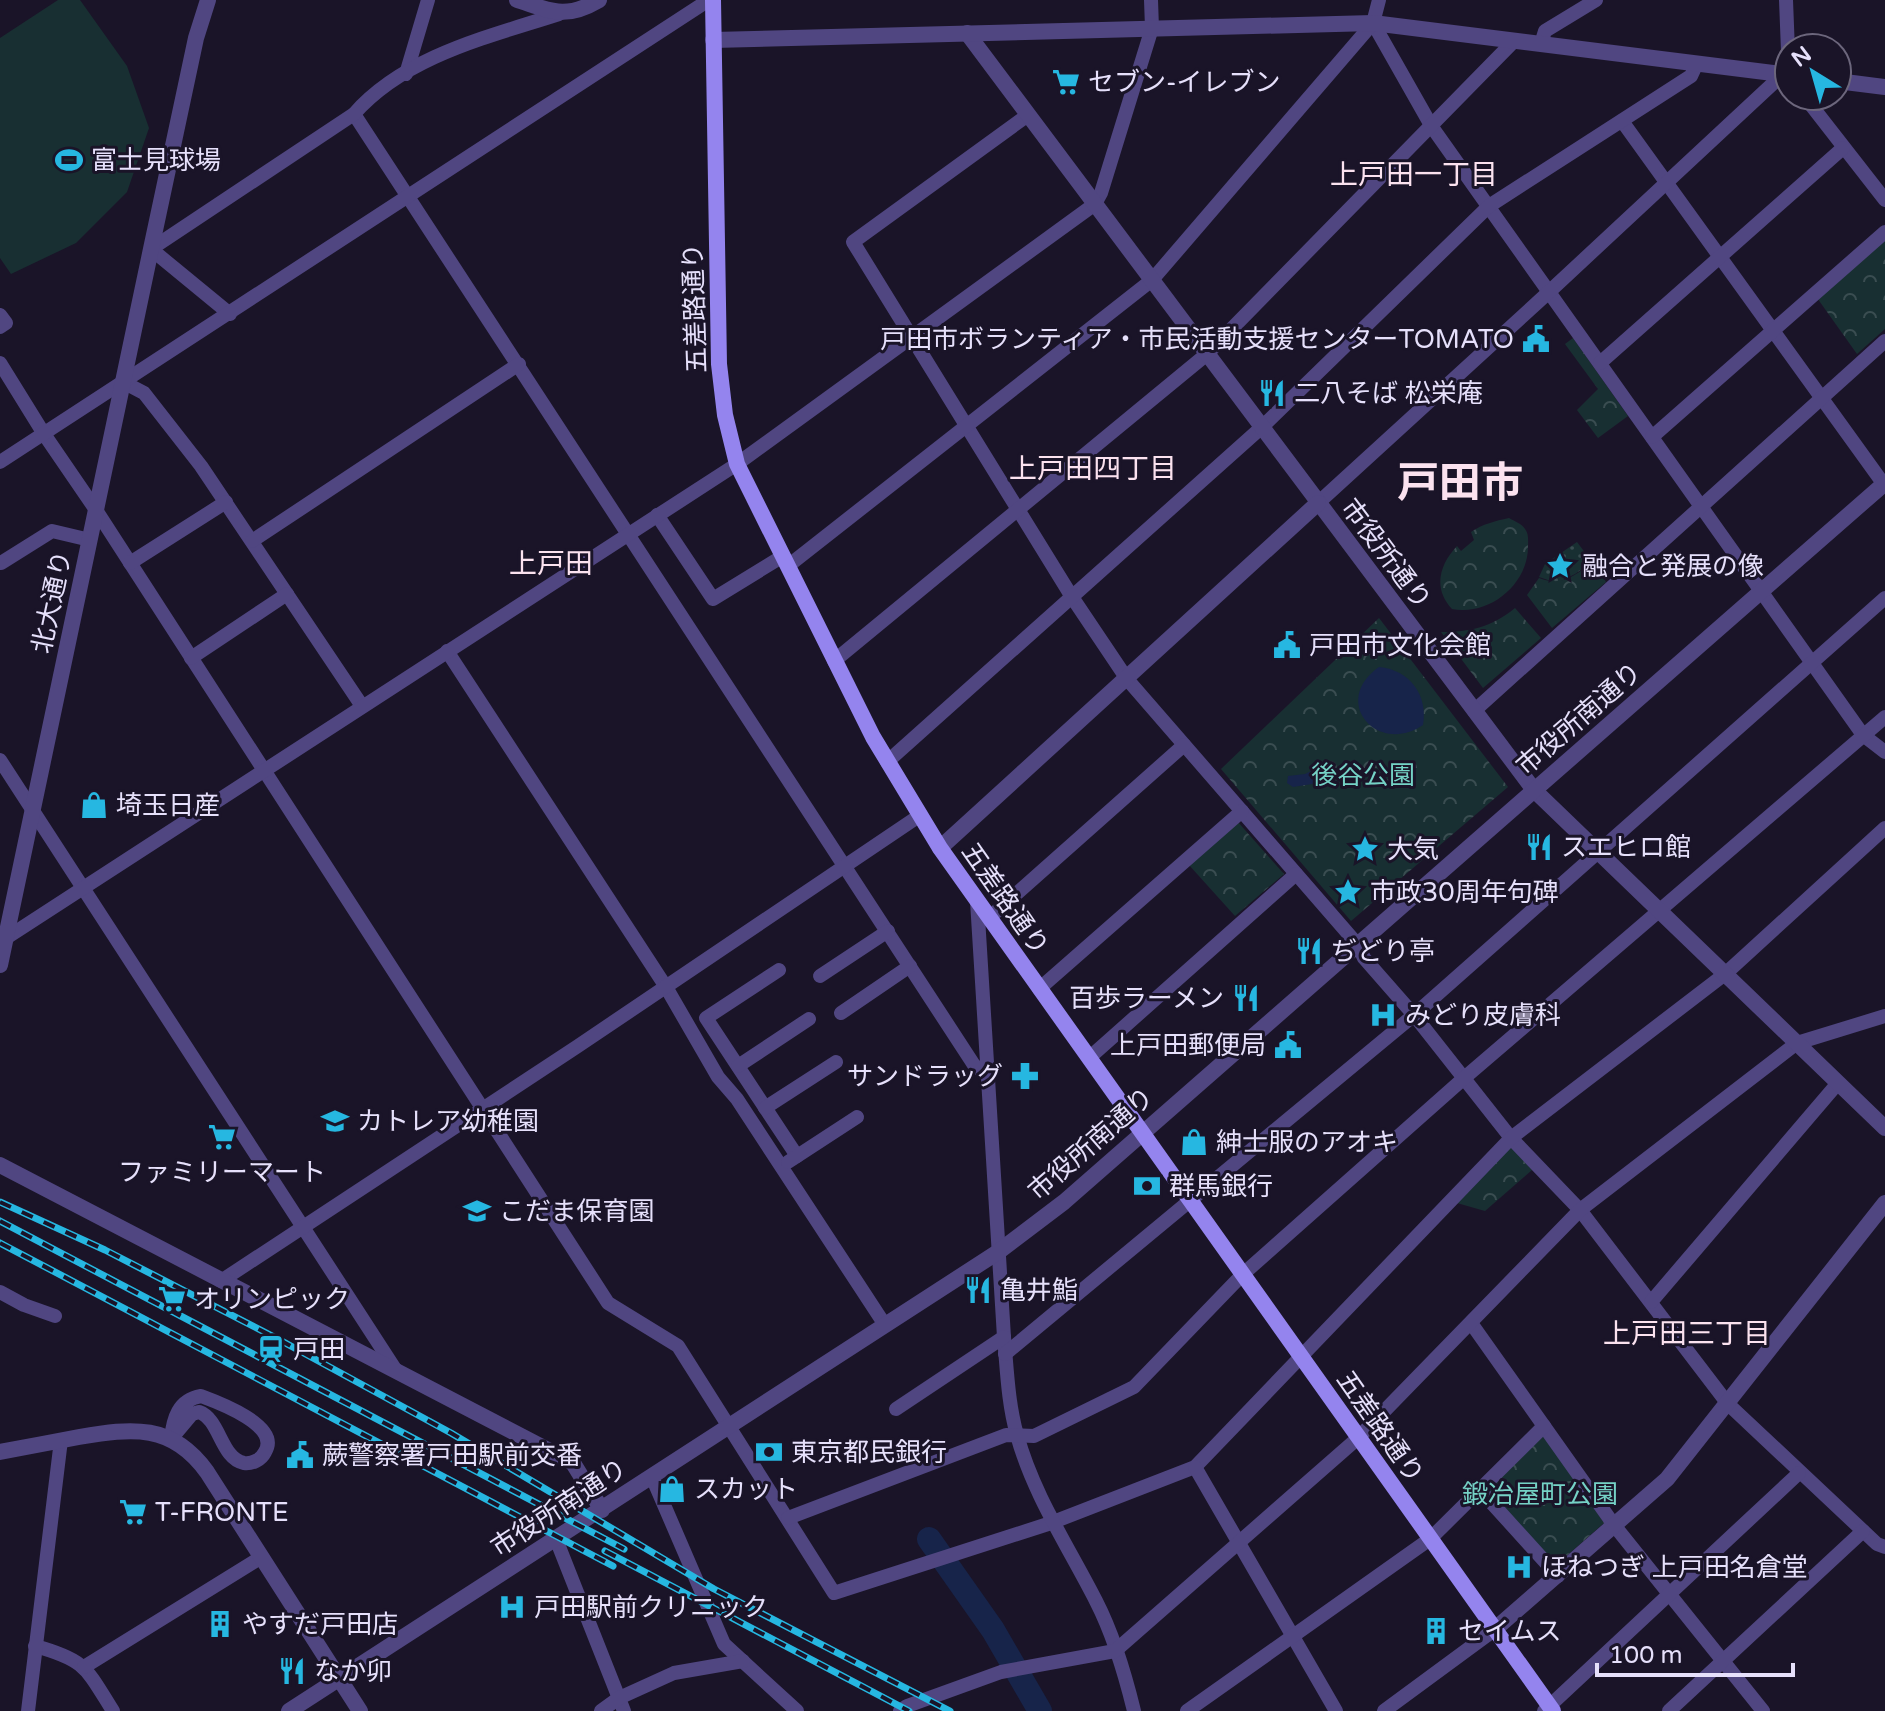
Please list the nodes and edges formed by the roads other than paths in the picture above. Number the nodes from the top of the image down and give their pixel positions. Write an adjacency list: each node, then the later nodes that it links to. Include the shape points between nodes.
1 (208, 0): 36 (street, 北大通り)
2 (428, 0): 20 (street)
3 (517, 0): 10 (street)
4 (599, 0): 10 (street)
5 (711, 0): 15 (main road, 五差路通り); 31 (street)
6 (1151, 0): 12 (street)
7 (1379, 0): 11 (street)
8 (1596, 0): 17 (street, via 1545,31)
9 (1786, 0): 13 (street)
10 (559, 14): 20 (street, via 443,52)
11 (1373, 23): 12 (street); 16 (street); 28 (street); 38 (street)
12 (1152, 28): 14 (street); 33 (street)
13 (1786, 32)
14 (967, 33): 15 (street); 26 (street, 市役所通り)
15 (713, 40): 57 (main road, 五差路通り, via 719,364)
16 (1515, 40): 17 (street); 28 (street)
17 (1541, 44): 18 (street)
18 (1697, 63): 19 (street); 27 (street, via 1691,76)
19 (1773, 73)
20 (406, 74): 25 (street, via 373,92)
21 (1853, 83): 23 (street)
22 (1773, 87): 30 (street)
23 (1885, 87)
24 (1816, 112): 29 (street)
25 (354, 114): 31 (street); 36 (street)
26 (1028, 115): 33 (street, 市役所通り); 44 (street, via 853,242)
27 (1622, 121): 30 (street); 34 (street)
28 (1432, 127): 34 (street); 46 (street)
29 (1843, 148): 32 (street); 37 (street)
30 (1667, 182): 37 (street); 39 (street)
31 (409, 198): 40 (street); 48 (street)
32 (1885, 200)
33 (1095, 204): 38 (street, 市役所通り); 44 (street)
34 (1489, 206): 39 (street); 53 (street)
35 (1885, 232): 43 (street)
36 (151, 249): 40 (street); 50 (street, 北大通り)
37 (1720, 258): 43 (street); 47 (street)
38 (1152, 280): 46 (street, 市役所通り); 52 (street)
39 (1550, 291): 47 (street); 60 (street)
40 (230, 314): 50 (street)
41 (0, 315): 42 (street, via 6,323)
42 (0, 327)
43 (1772, 331): 51 (street); 55 (street)
44 (910, 337): 52 (street); 57 (street)
45 (1885, 341): 51 (street)
46 (1207, 354): 53 (street, 市役所通り); 63 (street)
47 (1600, 363): 55 (street)
48 (519, 364): 65 (street); 67 (street)
49 (1, 366): 54 (street)
50 (123, 382): 54 (street); 59 (street, via 144,393); 62 (street, 北大通り)
51 (1821, 399): 58 (street); 61 (street)
52 (966, 426): 63 (street); 68 (street)
53 (1262, 427): 60 (street, 市役所通り); 73 (street)
54 (44, 434): 56 (street); 62 (street)
55 (1652, 437): 61 (street)
56 (0, 462)
57 (737, 464): 64 (street); 68 (main road, 五差路通り)
58 (1885, 484): 71 (street, 市役所南通り)
59 (226, 502): 67 (street); 70 (street)
60 (1318, 503): 79 (street); 81 (street, 市役所通り)
61 (1701, 505): 71 (street); 81 (street)
62 (96, 510): 66 (street, 北大通り); 70 (street)
63 (1018, 511): 73 (street); 77 (street)
64 (657, 515): 65 (street); 68 (street, via 713,599)
65 (628, 533): 75 (street); 96 (street)
66 (90, 540): 69 (street, via 52,531); 90 (street, 北大通り)
67 (252, 541): 72 (street)
68 (785, 561): 77 (main road, 五差路通り)
69 (1, 563)
70 (130, 563): 76 (street)
71 (1761, 592): 78 (street); 89 (street, 市役所南通り)
72 (287, 594): 76 (street); 80 (street)
73 (1072, 597): 79 (street); 87 (street)
74 (1885, 598): 78 (street)
75 (447, 651): 80 (street); 110 (street)
76 (191, 658): 88 (street)
77 (834, 661): 87 (main road, 五差路通り)
78 (1812, 662): 83 (street); 95 (street)
79 (1127, 679): 84 (street); 94 (street)
80 (362, 706): 88 (street)
81 (1474, 711): 89 (street, 市役所通り)
82 (1885, 717): 83 (street)
83 (1863, 735): 85 (street); 100 (street)
84 (1184, 745): 91 (street); 101 (street)
85 (1885, 752)
86 (0, 760): 90 (street)
87 (887, 762): 92 (main road, 五差路通り)
88 (263, 771): 98 (street); 124 (street)
89 (1534, 790): 95 (street, 市役所通り); 104 (street, 市役所南通り)
90 (33, 810): 98 (street); 103 (street, 北大通り)
91 (1242, 811): 97 (street); 111 (street)
92 (919, 816): 94 (main road, 五差路通り); 96 (street)
93 (1885, 828): 108 (street)
94 (940, 848): 99 (main road, 五差路通り)
95 (1598, 852): 100 (street, 市役所通り); 113 (street)
96 (845, 866): 102 (street); 110 (street)
97 (1296, 874): 104 (street); 117 (street)
98 (84, 888): 103 (street); 135 (street)
99 (977, 901): 101 (main road, 五差路通り); 120 (street)
100 (1660, 911): 108 (street, 市役所通り); 121 (street)
101 (989, 918): 111 (main road, 五差路通り)
102 (888, 931): 106 (street); 109 (street)
103 (2, 941): 105 (street, 北大通り)
104 (1358, 945): 113 (street); 127 (street, 市役所南通り)
105 (0, 965)
106 (910, 966): 112 (street); 120 (street, via 974,1065)
107 (779, 970): 119 (street, via 706,1018)
108 (1725, 974): 116 (street, 市役所通り); 128 (street)
109 (820, 976)
110 (666, 987): 124 (street); 131 (street, via 718,1077)
111 (1039, 989): 117 (main road, 五差路通り)
112 (841, 1013)
113 (1414, 1015): 121 (street); 132 (street)
114 (1885, 1016): 116 (street)
115 (809, 1019): 119 (street)
116 (1797, 1043): 122 (street, 市役所通り); 134 (street)
117 (1089, 1058): 127 (main road, 五差路通り)
118 (836, 1062): 123 (street)
119 (738, 1066): 123 (street)
120 (987, 1075): 136 (street)
121 (1463, 1079): 128 (street); 137 (street)
122 (1838, 1083): 126 (street, 市役所通り); 140 (street)
123 (765, 1108): 129 (street)
124 (483, 1109): 135 (street); 150 (street, via 608,1303 678,1346)
125 (857, 1117): 129 (street)
126 (1885, 1128)
127 (1141, 1133): 132 (main road, 五差路通り); 136 (street, 市役所南通り)
128 (1511, 1138): 134 (street); 146 (street)
129 (797, 1156): 131 (street)
130 (0, 1165): 138 (street)
131 (781, 1166): 143 (street)
132 (1190, 1201): 137 (main road, 五差路通り); 145 (street)
133 (1885, 1203): 148 (street)
134 (1580, 1210): 140 (street); 142 (street)
135 (304, 1225): 138 (street); 147 (street)
136 (998, 1252): 143 (street, 市役所南通り); 144 (street)
137 (1242, 1275): 146 (main road, 五差路通り); 152 (street, via 1134,1387 1034,1436)
138 (221, 1281): 147 (street)
139 (0, 1292): 141 (street)
140 (1651, 1302): 148 (street)
141 (55, 1316)
142 (1471, 1323): 151 (street); 153 (street)
143 (885, 1325): 150 (street, 市役所南通り)
144 (1004, 1337): 145 (street); 149 (street)
145 (1005, 1354): 152 (street)
146 (1300, 1356): 153 (main road, 五差路通り); 157 (street)
147 (397, 1372): 161 (street, via 573,1463)
148 (1728, 1404): 158 (street); 164 (street, via 1667,1479)
149 (896, 1409)
150 (730, 1425): 159 (street, 市役所南通り); 162 (street)
151 (1544, 1426): 160 (street); 164 (street)
152 (1017, 1435): 162 (street); 163 (street)
153 (1358, 1438): 167 (main road, 五差路通り); 168 (street)
154 (171, 1439): 154 (street, via 173,1420 183,1403 201,1396 257,1423 268,1440 259,1459 238,1461 199,1412); 155 (street, via 133,1430); 170 (street, via 198,1461)
155 (61, 1440): 156 (street); 175 (street)
156 (0, 1452)
157 (1195, 1467): 163 (street); 168 (street)
158 (1799, 1473): 165 (street); 172 (street)
159 (652, 1477): 161 (street, 市役所南通り); 177 (street, via 724,1644)
160 (1480, 1490): 167 (street); 171 (street)
161 (602, 1510): 166 (street, 市役所南通り)
162 (788, 1518): 163 (street, via 834,1593)
163 (1053, 1522): 176 (street, via 1098,1604)
164 (1614, 1525): 171 (street); 172 (street)
165 (1863, 1531): 169 (street); 178 (street)
166 (556, 1539): 180 (street, 市役所南通り); 181 (street)
167 (1430, 1539): 173 (main road, 五差路通り); 174 (street)
168 (1239, 1544): 174 (street); 176 (street)
169 (1885, 1547)
170 (260, 1558): 179 (street); 180 (street)
171 (1558, 1576): 173 (street)
172 (1670, 1594): 178 (street); 182 (street)
173 (1494, 1630): 182 (main road, 五差路通り); 193 (street)
174 (1293, 1636): 191 (street); 192 (street)
175 (35, 1646): 179 (street, via 67,1655); 183 (street)
176 (1115, 1651): 189 (street, via 1001,1672); 190 (street)
177 (743, 1661): 181 (street, via 674,1673); 188 (street)
178 (1723, 1662): 194 (street); 195 (street)
179 (84, 1667): 184 (street)
180 (338, 1678): 185 (street, 市役所南通り); 186 (street)
181 (622, 1705): 187 (street)
182 (1549, 1710)
183 (28, 1711)
184 (113, 1711)
185 (289, 1711)
186 (360, 1711)
187 (601, 1711)
188 (797, 1711)
189 (900, 1711)
190 (1134, 1711)
191 (1187, 1711)
192 (1336, 1711)
193 (1384, 1711)
194 (1669, 1711)
195 (1763, 1711)

